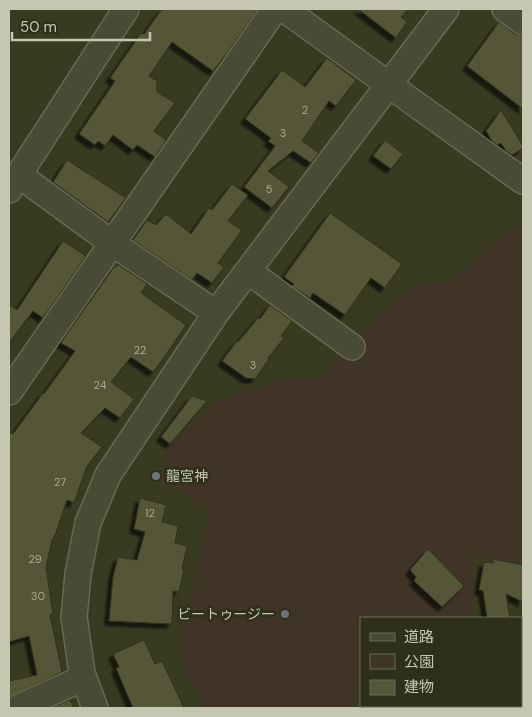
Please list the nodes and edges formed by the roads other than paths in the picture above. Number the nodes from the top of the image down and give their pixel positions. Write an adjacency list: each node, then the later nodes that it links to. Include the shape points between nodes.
1 (126, 9): 9 (street)
2 (276, 9): 10 (street)
3 (284, 9): 7 (street)
4 (446, 9): 7 (street)
5 (505, 9): 6 (street)
6 (523, 22)
7 (388, 85): 8 (street); 11 (street)
8 (523, 181)
9 (14, 183): 10 (street)
10 (112, 243): 12 (street); 14 (street)
11 (248, 271): 12 (street); 13 (street)
12 (216, 313): 19 (street, via 108,475 88,523 74,617 82,673)
13 (352, 347)
14 (9, 392)
15 (523, 672): 16 (street)
16 (522, 680)
17 (77, 681): 18 (street)
18 (17, 708)
19 (95, 708)

